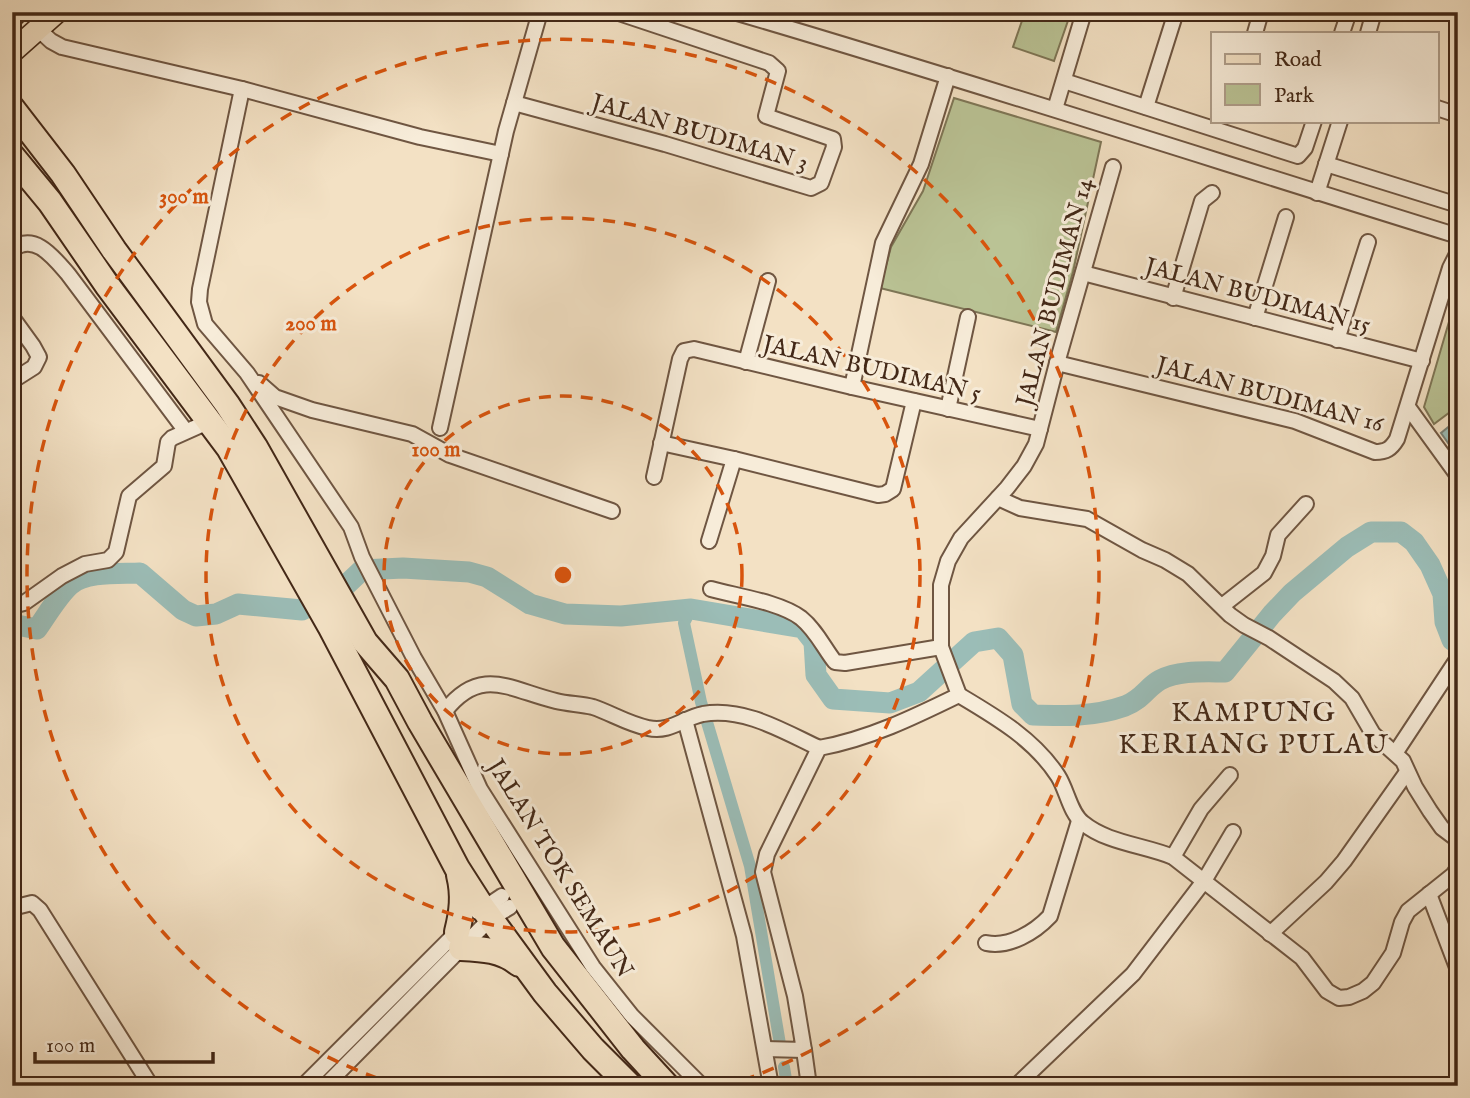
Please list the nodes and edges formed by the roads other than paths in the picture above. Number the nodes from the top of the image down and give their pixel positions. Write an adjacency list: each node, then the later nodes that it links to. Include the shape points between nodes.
1 (17, 12): 12 (main road)
2 (57, 12): 13 (main road)
3 (540, 12): 21 (street)
4 (616, 12): 21 (street, JALAN BUDIMAN 3, via 769,63 778,71 766,116 833,138 821,183 811,188)
5 (734, 12): 11 (street)
6 (1084, 12): 19 (street)
7 (1176, 12): 22 (street)
8 (1261, 12): 14 (street)
9 (1349, 12): 15 (street)
10 (1374, 12): 16 (street)
11 (759, 16): 18 (street)
12 (12, 17)
13 (38, 29): 17 (main road); 20 (street, via 62,47)
14 (1255, 32)
15 (1342, 32)
16 (1368, 32)
17 (12, 52)
18 (948, 76): 25 (street); 54 (street, via 920,164 883,243)
19 (1064, 81): 22 (street); 25 (street)
20 (242, 89): 30 (street); 52 (street, via 199,302 205,324)
21 (514, 103): 30 (street)
22 (1146, 107): 29 (street)
23 (12, 108): 70 (highway, via 227,404 282,493)
24 (1438, 108): 26 (street)
25 (1055, 109): 35 (street)
26 (1458, 115)
27 (1314, 122): 29 (street, via 1306,148 1298,156)
28 (1340, 122): 32 (street)
29 (1227, 126)
30 (501, 154): 59 (street)
31 (12, 156): 58 (highway)
32 (1326, 163): 35 (street); 36 (street)
33 (1113, 167): 42 (street, JALAN BUDIMAN 14)
34 (1212, 193): 44 (street, via 1202,201)
35 (1317, 193): 38 (street)
36 (1458, 205)
37 (1286, 217): 47 (street)
38 (1458, 236)
39 (1368, 242): 48 (street)
40 (12, 250): 61 (street, via 32,243 50,254)
41 (1458, 252): 49 (street, JALAN BUDIMAN 16)
42 (1083, 273): 44 (street, JALAN BUDIMAN 15); 51 (street, JALAN BUDIMAN 14)
43 (768, 281): 50 (street)
44 (1173, 298): 47 (street, JALAN BUDIMAN 15)
45 (12, 317): 53 (street, via 39,357 34,367)
46 (968, 317): 57 (street)
47 (1255, 318): 48 (street, JALAN BUDIMAN 15)
48 (1337, 340): 49 (street, JALAN BUDIMAN 15)
49 (1422, 361): 56 (street, JALAN BUDIMAN 16)
50 (746, 362): 54 (street, JALAN BUDIMAN 5); 62 (street, JALAN BUDIMAN 5, via 694,349 684,351)
51 (1057, 363): 56 (street, JALAN BUDIMAN 16, via 1295,421 1375,452 1395,443); 60 (street, JALAN BUDIMAN 14)
52 (247, 373): 68 (street, via 275,397 412,435 450,455); 78 (street, JALAN TOK SEMAUN, via 351,527 376,585)
53 (12, 381)
54 (852, 387): 55 (street, JALAN BUDIMAN 5)
55 (914, 401): 57 (street, JALAN BUDIMAN 5); 63 (street, via 893,489 886,494)
56 (1408, 407): 64 (street)
57 (948, 409): 60 (street, JALAN BUDIMAN 5)
58 (210, 421): 61 (street); 70 (highway)
59 (440, 428)
60 (1040, 429): 66 (street, JALAN BUDIMAN 14, via 1024,466)
61 (186, 430): 72 (street, via 168,442 164,466 129,496 116,552 108,560 85,564 61,576 24,603)
62 (661, 443): 63 (street); 65 (street)
63 (734, 458): 69 (street)
64 (1458, 476)
65 (654, 477)
66 (998, 498): 73 (street, via 1020,508 1087,519 1188,574); 75 (street, JALAN BUDIMAN 14, via 961,538 948,561 941,585)
67 (1306, 504): 73 (street, via 1278,535 1264,573)
68 (612, 511)
69 (709, 541)
70 (313, 573): 74 (highway)
71 (711, 589): 75 (street, via 782,608 800,618 835,662)
72 (12, 606)
73 (1222, 606): 82 (street, via 1343,689 1373,734)
74 (340, 622): 80 (highway, via 365,642 397,679); 89 (highway)
75 (944, 653): 77 (street, JALAN BUDIMAN 14)
76 (1454, 663): 82 (street)
77 (958, 692): 81 (street, via 885,729); 85 (street, via 1024,737 1043,757)
78 (445, 711): 79 (street, via 474,686 504,684 555,701 590,706 647,728 663,729); 108 (street, JALAN TOK SEMAUN, via 480,789 593,967 632,1016)
79 (685, 720): 81 (street, via 726,711); 101 (street, via 744,936)
80 (420, 722): 93 (highway, via 422,753); 100 (highway, via 553,947)
81 (819, 748): 102 (street, via 764,863)
82 (1396, 752): 83 (street)
83 (1407, 772): 87 (street, via 1442,828); 95 (street, via 1326,883)
84 (1230, 775): 88 (street, via 1201,809)
85 (1079, 821): 88 (street, via 1111,838); 97 (street, via 1050,916 1040,927 1014,940)
86 (1233, 832): 91 (street)
87 (1458, 840)
88 (1173, 857): 91 (street)
89 (457, 867): 93 (highway); 96 (highway, via 463,889)
90 (1458, 868): 92 (street)
91 (1205, 881): 95 (street); 111 (street, via 1133,974)
92 (1429, 894): 95 (street, via 1408,911 1393,953 1373,983 1349,998 1327,991 1301,958); 98 (street)
93 (496, 907): 96 (street); 99 (highway); 100 (highway, via 598,1022)
94 (12, 908): 103 (street, via 32,902 40,909)
95 (1270, 934)
96 (459, 940): 99 (highway, via 508,956); 104 (street); 105 (street)
97 (986, 943)
98 (1458, 970)
99 (528, 971): 106 (highway)
100 (633, 1049): 107 (highway)
101 (765, 1049): 102 (street); 109 (street)
102 (804, 1050): 110 (street)
103 (151, 1086)
104 (303, 1086)
105 (325, 1086)
106 (630, 1086)
107 (667, 1086)
108 (702, 1086)
109 (771, 1086)
110 (809, 1086)
111 (1016, 1086)

